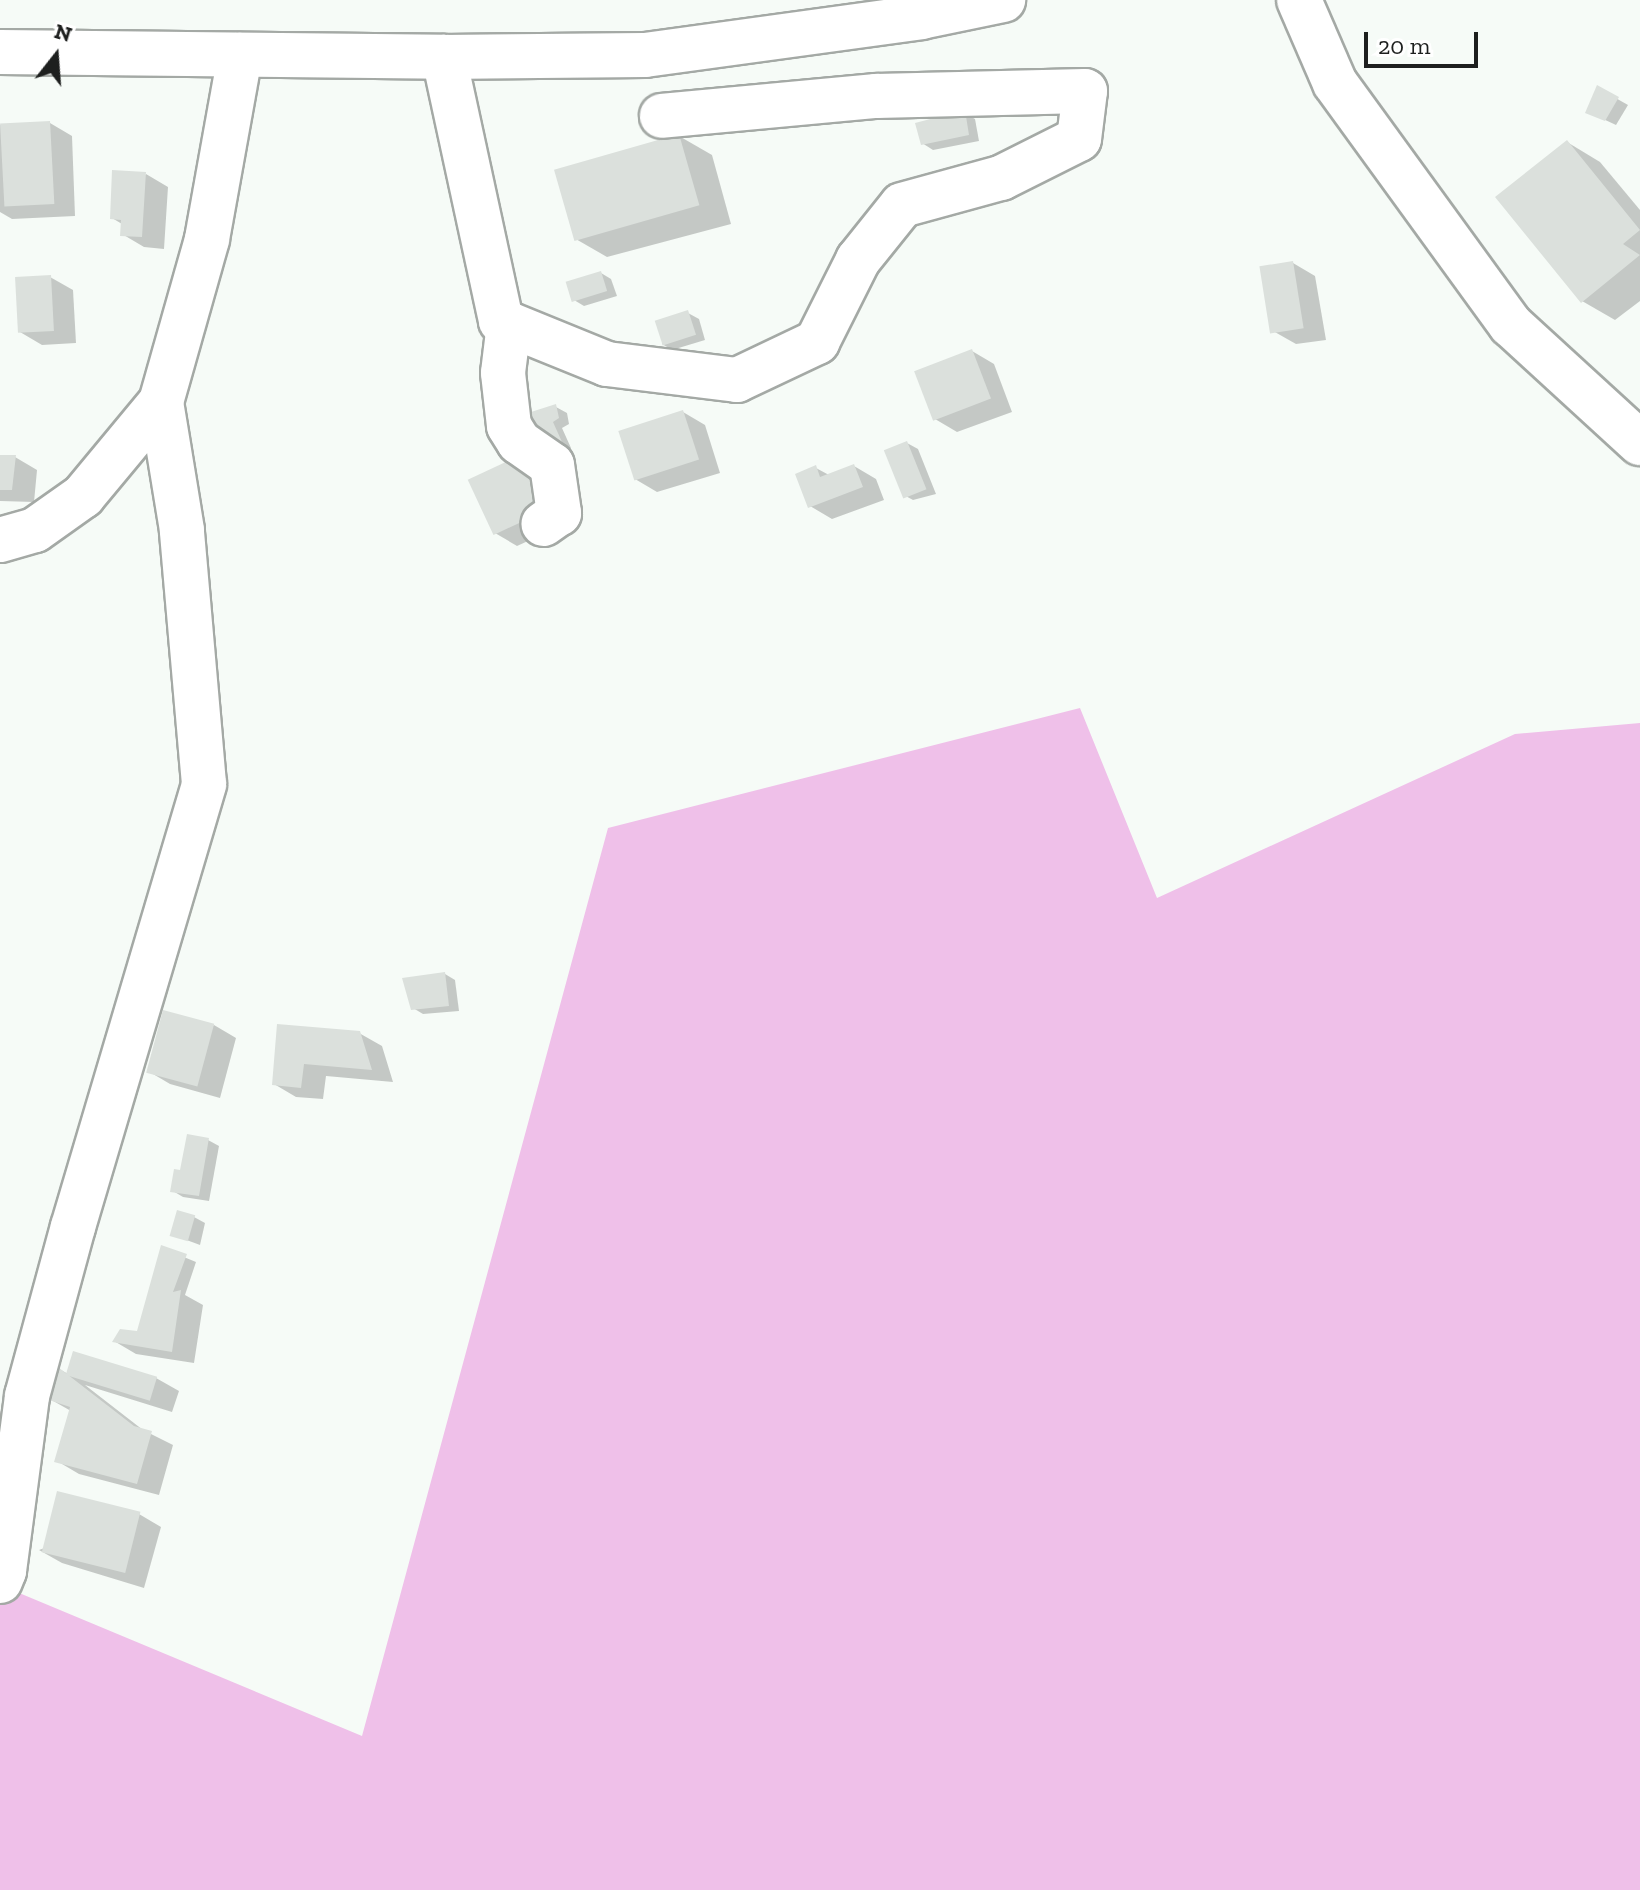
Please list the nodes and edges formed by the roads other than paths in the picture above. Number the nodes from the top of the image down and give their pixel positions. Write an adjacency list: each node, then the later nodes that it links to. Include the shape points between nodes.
1 (1003, 0): 5 (street, via 921,17 645,55)
2 (1299, 0): 9 (street, via 1335,83 1511,325)
3 (0, 52): 4 (street)
4 (240, 55): 5 (street); 8 (street, via 207,239)
5 (444, 57): 7 (street, via 501,321)
6 (662, 116): 7 (street, via 876,96 1085,91 1079,139 1001,178 902,205 858,260 817,342 737,380 607,364)
7 (509, 324): 10 (street, via 503,373 509,426 519,442 552,465 559,513)
8 (161, 402): 11 (street, via 83,496 35,530); 12 (street, via 182,530 204,784 27,1396)
9 (1640, 443)
10 (543, 524)
11 (0, 540)
12 (0, 1581)

